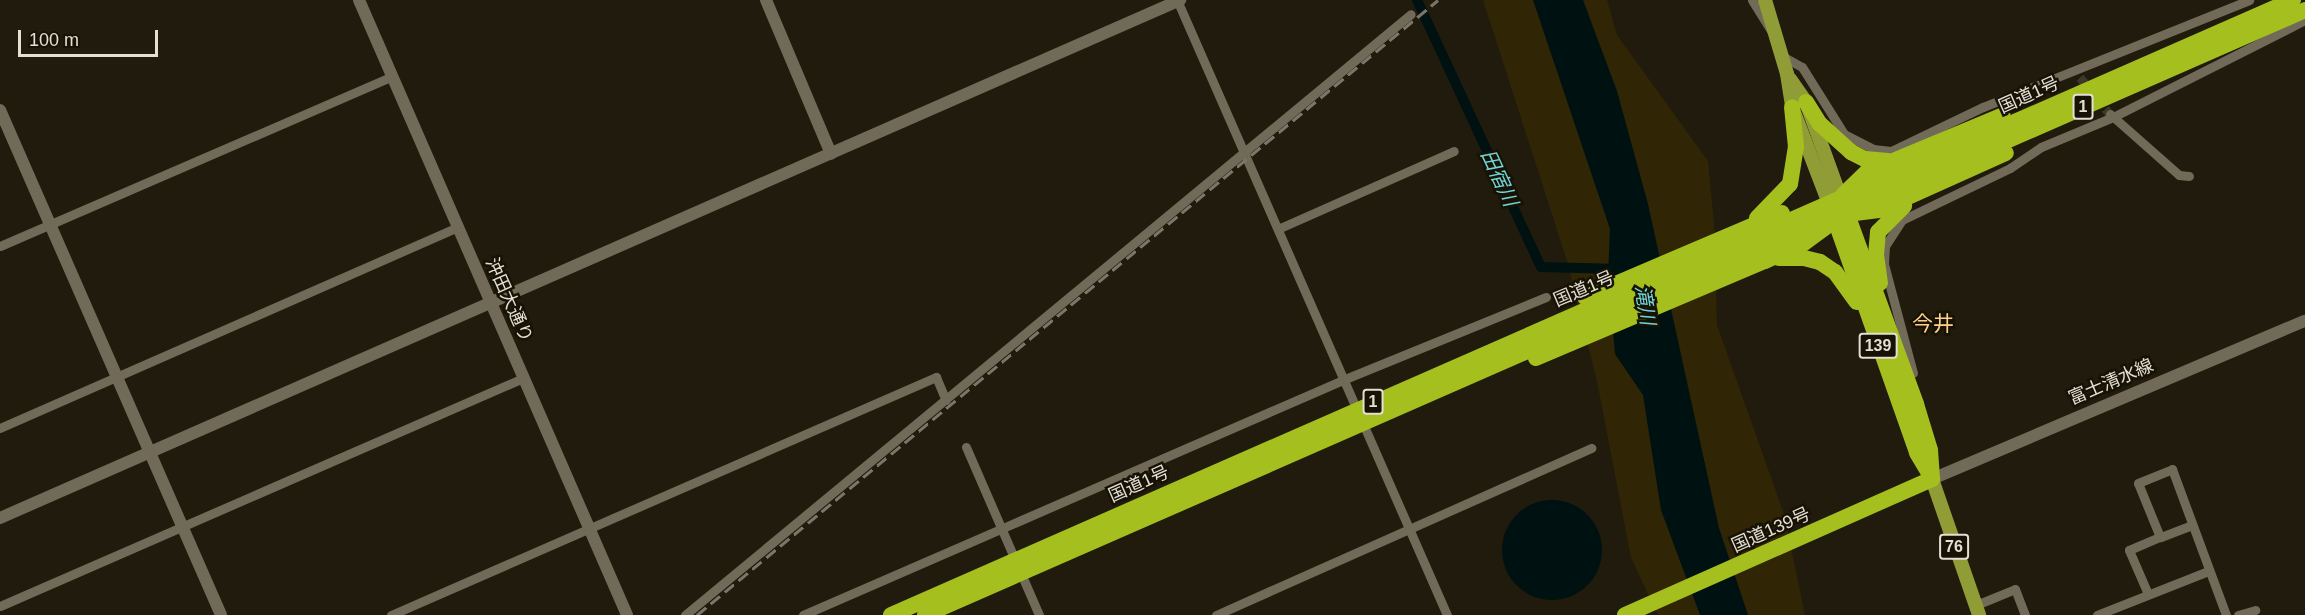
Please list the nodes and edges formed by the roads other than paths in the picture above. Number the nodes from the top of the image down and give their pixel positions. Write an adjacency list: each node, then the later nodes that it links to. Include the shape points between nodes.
1 (359, 0): 14 (street, 沖田大通り)
2 (766, 0): 20 (street)
3 (1178, 0): 18 (street); 20 (street)
4 (1752, 0): 12 (street)
5 (1765, 0): 12 (main road)
6 (2249, 0): 13 (street, via 2078,75 1983,107 1891,151 1874,149 1844,134 1802,67)
7 (2281, 0): 21 (highway, 1, via 2183,37)
8 (2293, 0): 40 (highway, 国道1号 / 1)
9 (2305, 11): 23 (highway, 1, via 2183,75); 40 (highway, 国道1号 / 1)
10 (1411, 14): 18 (street)
11 (2305, 20): 17 (street)
12 (1776, 37): 13 (main road)
13 (1782, 56): 15 (main road)
14 (392, 76): 25 (street); 27 (street, 沖田大通り)
15 (1799, 104): 21 (highway, 1, via 1851,152 1865,159); 24 (main road); 26 (highway, 1, via 1790,184)
16 (0, 110): 25 (street)
17 (2111, 116): 22 (street, via 2180,175); 39 (street, via 1917,211 1893,232 1885,246 1884,264 1916,384)
18 (1246, 151): 28 (street); 38 (street)
19 (1454, 151): 28 (street)
20 (831, 154): 32 (street)
21 (1892, 161): 24 (highway, 1, via 1867,172)
22 (2189, 176)
23 (1918, 194): 24 (highway, 1, via 1879,210); 34 (highway, 1, via 1889,217 1878,232)
24 (1838, 208): 26 (highway, 1, via 1795,208); 30 (highway, 1, via 1804,243); 34 (highway, 139)
25 (50, 224): 29 (street); 35 (street)
26 (1750, 225): 40 (highway, 1, via 1559,309)
27 (457, 227): 32 (street, 沖田大通り); 35 (street)
28 (1280, 228): 37 (street)
29 (0, 246)
30 (1765, 261): 34 (highway, 1, via 1804,258 1835,272); 40 (highway, 1, via 1573,344)
31 (1546, 297): 37 (street)
32 (490, 303): 36 (street, 沖田大通り); 44 (street)
33 (2305, 321): 45 (street, 富士清水線)
34 (1879, 327): 39 (highway, 139); 45 (highway, 139, via 1917,453)
35 (117, 376): 41 (street); 44 (street)
36 (523, 378): 48 (street); 49 (street, 沖田大通り)
37 (1345, 379): 50 (street); 51 (street)
38 (946, 400): 49 (street, via 936,376); 62 (street)
39 (1916, 404): 45 (highway, 139, via 1930,450)
40 (1372, 410): 64 (highway, 国道1号 / 1); 65 (highway, 国道1号 / 1)
41 (0, 428)
42 (966, 447): 50 (street)
43 (1591, 448): 51 (street)
44 (150, 452): 46 (street); 48 (street)
45 (1932, 479): 57 (main road, 76); 69 (highway, 国道139号)
46 (0, 518)
47 (2192, 525): 52 (street); 52 (street, via 2172,469 2138,483); 53 (street)
48 (184, 527): 56 (street); 59 (street)
49 (589, 529): 60 (street); 61 (street, 沖田大通り)
50 (1002, 529): 63 (street); 66 (street)
51 (1410, 530): 67 (street); 68 (street)
52 (2160, 537): 54 (street, via 2129,550)
53 (2208, 571): 54 (street); 73 (street)
54 (2148, 594): 55 (street)
55 (2123, 605): 71 (street); 72 (street)
56 (0, 606)
57 (1977, 610): 70 (street, via 2015,589)
58 (2256, 610): 74 (street)
59 (221, 615)
60 (391, 615)
61 (627, 615)
62 (685, 615)
63 (803, 615)
64 (891, 615)
65 (925, 615)
66 (1039, 615)
67 (1216, 615)
68 (1447, 615)
69 (1625, 615)
70 (2025, 615)
71 (2097, 615)
72 (2126, 615)
73 (2226, 615)
74 (2238, 615)

